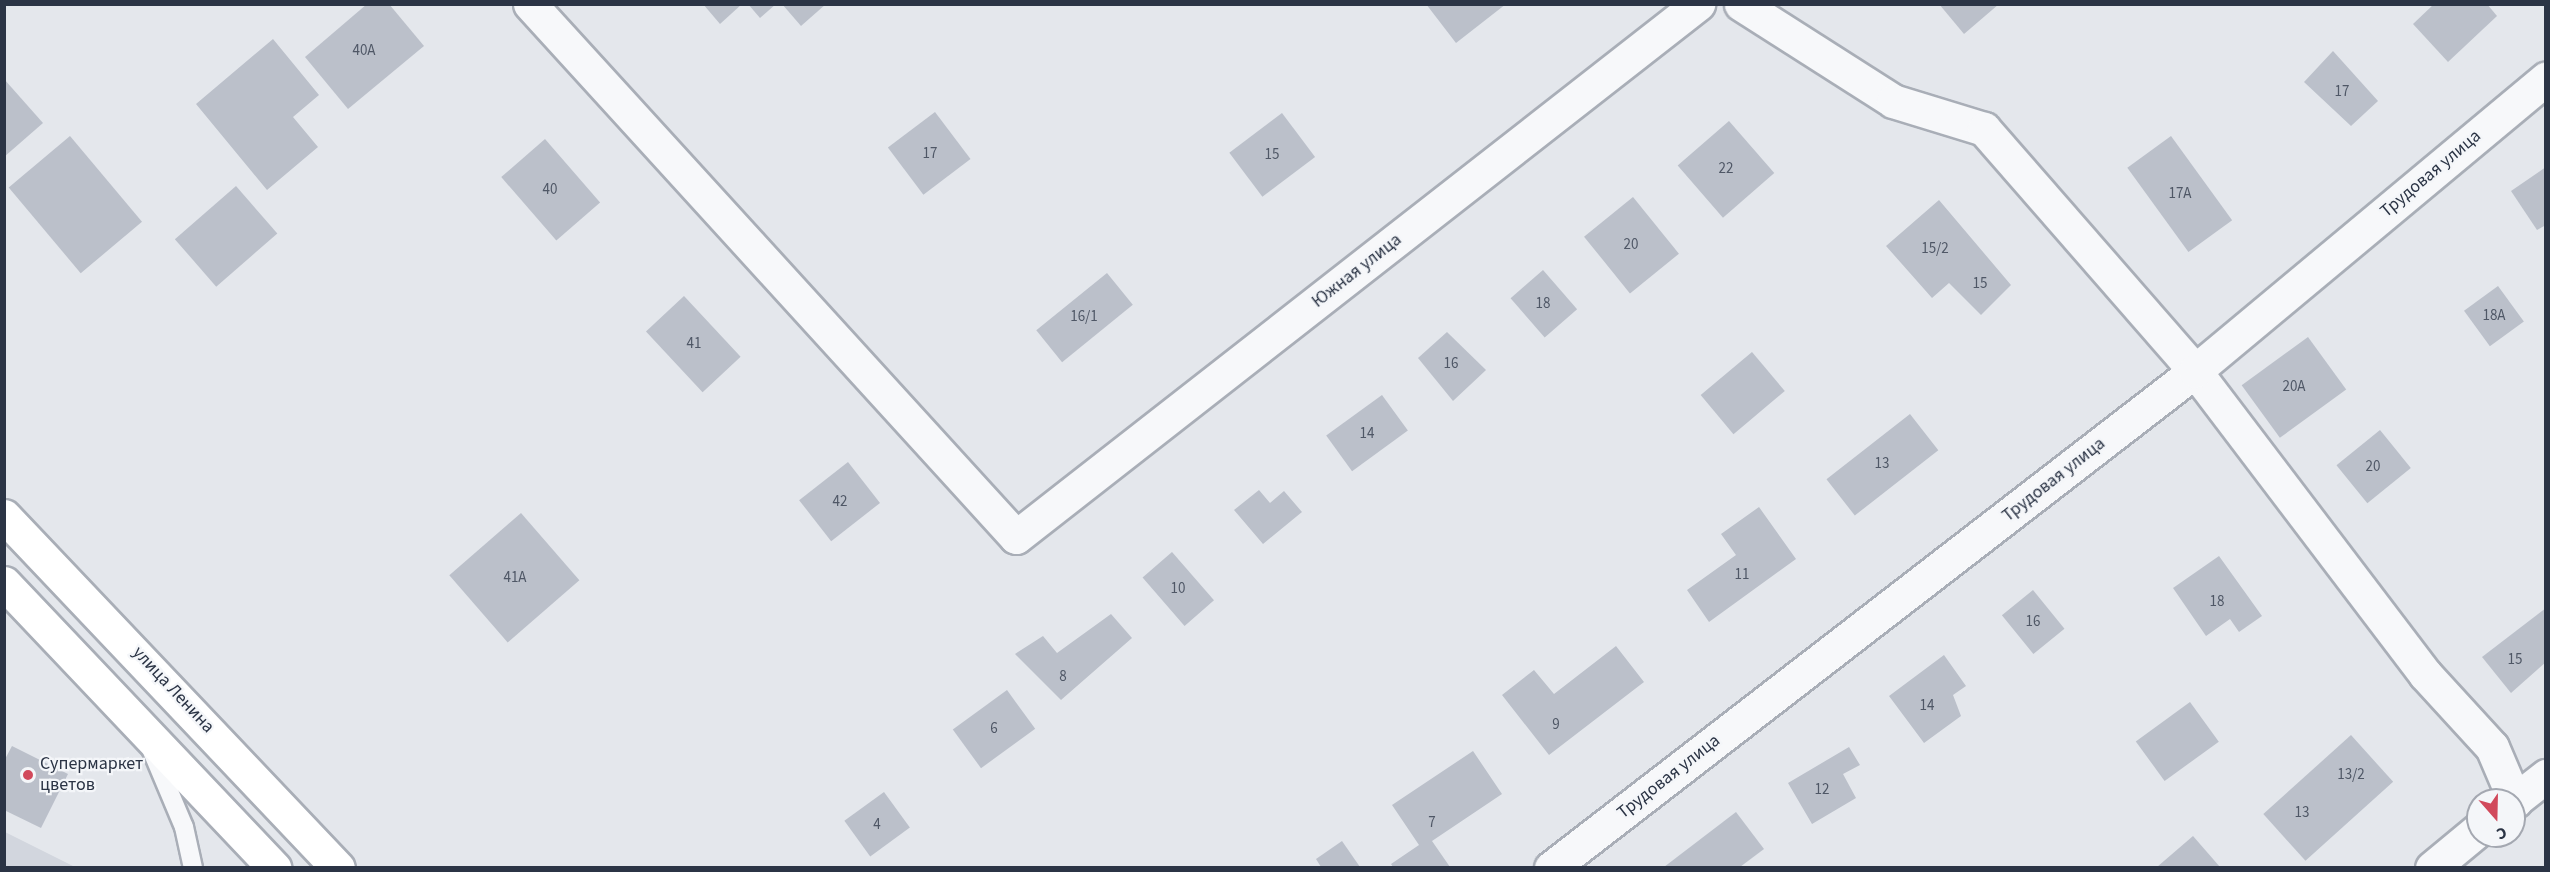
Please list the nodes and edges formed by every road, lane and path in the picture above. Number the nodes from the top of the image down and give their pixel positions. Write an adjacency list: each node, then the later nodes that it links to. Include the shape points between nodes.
1 (530, 4): 2 (street, Южная улица, via 1016,537)
2 (1698, 4)
3 (1741, 4): 5 (street, via 1893,101 1984,129)
4 (2546, 79): 5 (street, Трудовая улица)
5 (2195, 371): 9 (street, via 2425,674); 14 (street, Трудовая улица)
6 (4, 516): 13 (main road, улица Ленина)
7 (4, 583): 8 (main road)
8 (140, 722): 11 (lane, via 184,827); 12 (main road)
9 (2531, 791)
10 (2466, 840): 15 (street)
11 (193, 867)
12 (274, 867)
13 (338, 867)
14 (1551, 867)
15 (2432, 867)

